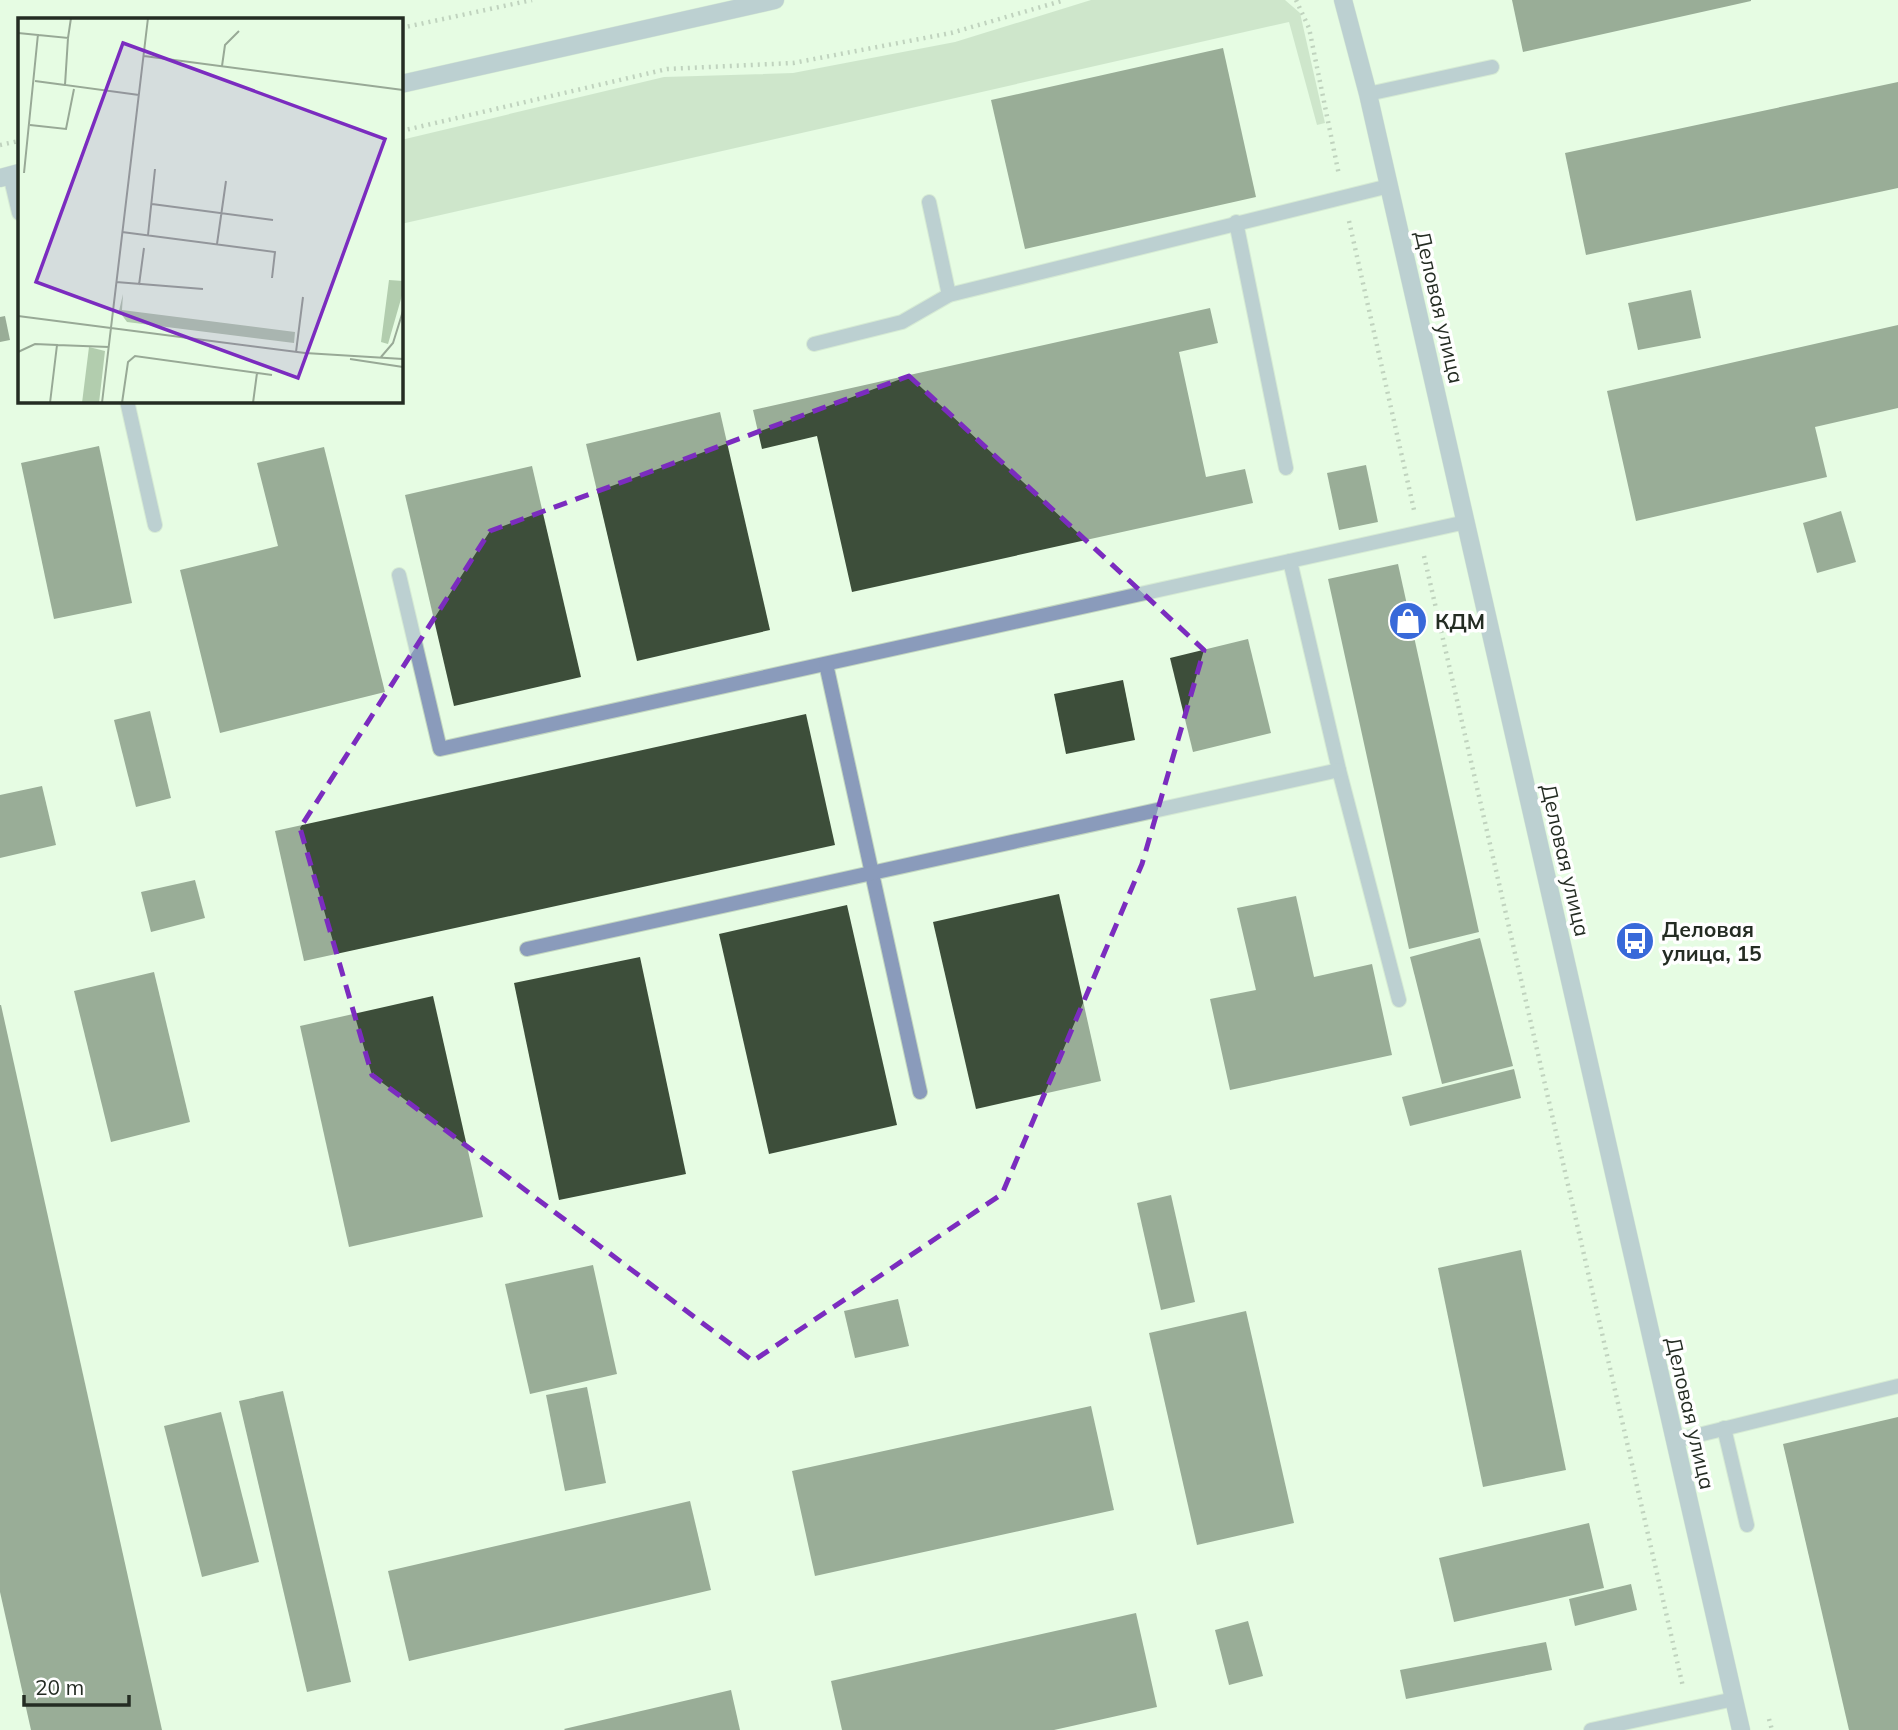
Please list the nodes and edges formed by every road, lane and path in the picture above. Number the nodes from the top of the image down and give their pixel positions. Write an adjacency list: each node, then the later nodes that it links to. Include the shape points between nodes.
1 (532, 0): 6 (path)
2 (775, 0): 8 (street)
3 (1065, 0): 10 (path, via 938,36 793,63 667,69)
4 (1296, 0): 15 (path, via 1309,28)
5 (1343, 0): 9 (street, Деловая улица)
6 (402, 28)
7 (1492, 67): 9 (lane)
8 (402, 84)
9 (1368, 94): 14 (street, Деловая улица)
10 (402, 131)
11 (18, 141): 12 (path)
12 (0, 145)
13 (10, 175): 17 (lane)
14 (1389, 186): 15 (lane); 23 (street, Деловая улица)
15 (1343, 196): 18 (lane); 25 (path)
16 (929, 202): 19 (lane)
17 (18, 209)
18 (1236, 222): 19 (lane); 22 (lane)
19 (948, 295): 20 (lane, via 902,322)
20 (814, 344)
21 (127, 402): 24 (lane)
22 (1286, 468)
23 (1466, 522): 25 (lane); 36 (street, Деловая улица)
24 (155, 525)
25 (1419, 533): 26 (lane); 39 (path)
26 (1290, 561): 28 (lane); 29 (lane)
27 (399, 575): 28 (lane, via 440,749)
28 (827, 664): 30 (lane)
29 (1339, 769): 30 (lane); 32 (lane)
30 (872, 873): 31 (lane); 33 (lane)
31 (527, 949)
32 (1399, 1000)
33 (920, 1092)
34 (1898, 1387): 35 (lane)
35 (1724, 1428): 36 (lane); 37 (lane)
36 (1674, 1441): 38 (street, Деловая улица)
37 (1747, 1525)
38 (1734, 1699): 39 (lane); 41 (street, Деловая улица)
39 (1688, 1709): 40 (lane)
40 (1591, 1730)
41 (1741, 1730)

